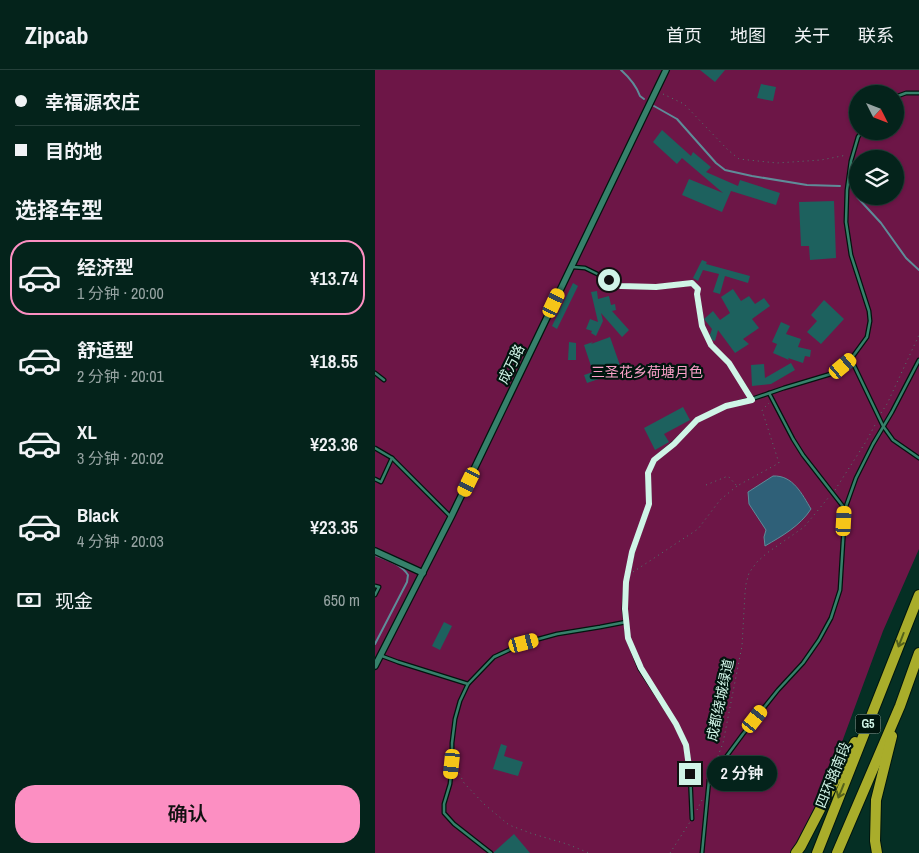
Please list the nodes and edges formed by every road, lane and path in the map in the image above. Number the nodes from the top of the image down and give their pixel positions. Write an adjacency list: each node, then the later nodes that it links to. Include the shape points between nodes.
1 (666, 70): 2 (street, 成万路)
2 (656, 91): 5 (path, via 684,104 739,159 777,163); 7 (street, 成万路)
3 (919, 93): 4 (lane)
4 (904, 94)
5 (849, 155)
6 (849, 176): 9 (lane, via 846,222 851,256 870,321 867,337)
7 (571, 267): 14 (lane, via 585,268 621,286 692,283 698,289 702,326 711,345 729,363); 26 (street, 成万路)
8 (919, 335): 16 (path)
9 (851, 359): 13 (lane, via 835,373); 16 (lane)
10 (919, 360): 17 (lane)
11 (375, 373): 12 (lane)
12 (384, 380)
13 (769, 393): 14 (lane); 15 (lane)
14 (752, 400): 29 (lane, via 726,406 697,420 654,460 648,473 649,504)
15 (772, 400): 23 (path, via 762,410 779,463); 24 (lane, via 793,439)
16 (879, 416): 17 (lane); 24 (path)
17 (883, 426): 20 (lane, via 893,440); 25 (lane, via 856,478)
18 (375, 448): 19 (lane)
19 (392, 458): 21 (lane, via 381,482); 26 (lane)
20 (919, 458)
21 (375, 479)
22 (706, 486): 23 (path, via 728,476)
23 (737, 486): 29 (path, via 720,500 698,529)
24 (832, 494): 25 (lane); 40 (path, 成都绕城绿道, via 804,527 767,553 749,573 742,646 723,744)
25 (845, 509): 47 (lane, via 839,590 831,618 803,663 777,690 709,780)
26 (451, 517): 28 (street, 成万路)
27 (375, 551): 28 (street)
28 (423, 573): 35 (street, 成万路)
29 (627, 576): 33 (lane)
30 (375, 586): 31 (lane, via 379,587)
31 (375, 595)
32 (919, 595): 38 (highway, 四环路南段 / G5, one-way to 38)
33 (626, 622): 37 (lane, via 524,643 495,657); 43 (lane, via 628,638 641,668 686,745)
34 (919, 653): 39 (highway, G5)
35 (381, 655): 36 (street, 成万路); 37 (lane)
36 (375, 666)
37 (468, 684): 41 (lane, via 455,719)
38 (883, 688): 48 (highway); 49 (highway, 四环路南段 / G5, one-way to 49)
39 (900, 706): 50 (highway, G5); 51 (highway, via 876,800)
40 (716, 762)
41 (452, 764): 44 (lane, via 444,813); 45 (path, via 464,783 509,825)
42 (703, 795): 43 (path)
43 (692, 819): 46 (path)
44 (491, 853)
45 (589, 853)
46 (670, 853)
47 (702, 853)
48 (796, 853)
49 (817, 853)
50 (837, 853)
51 (877, 853)

